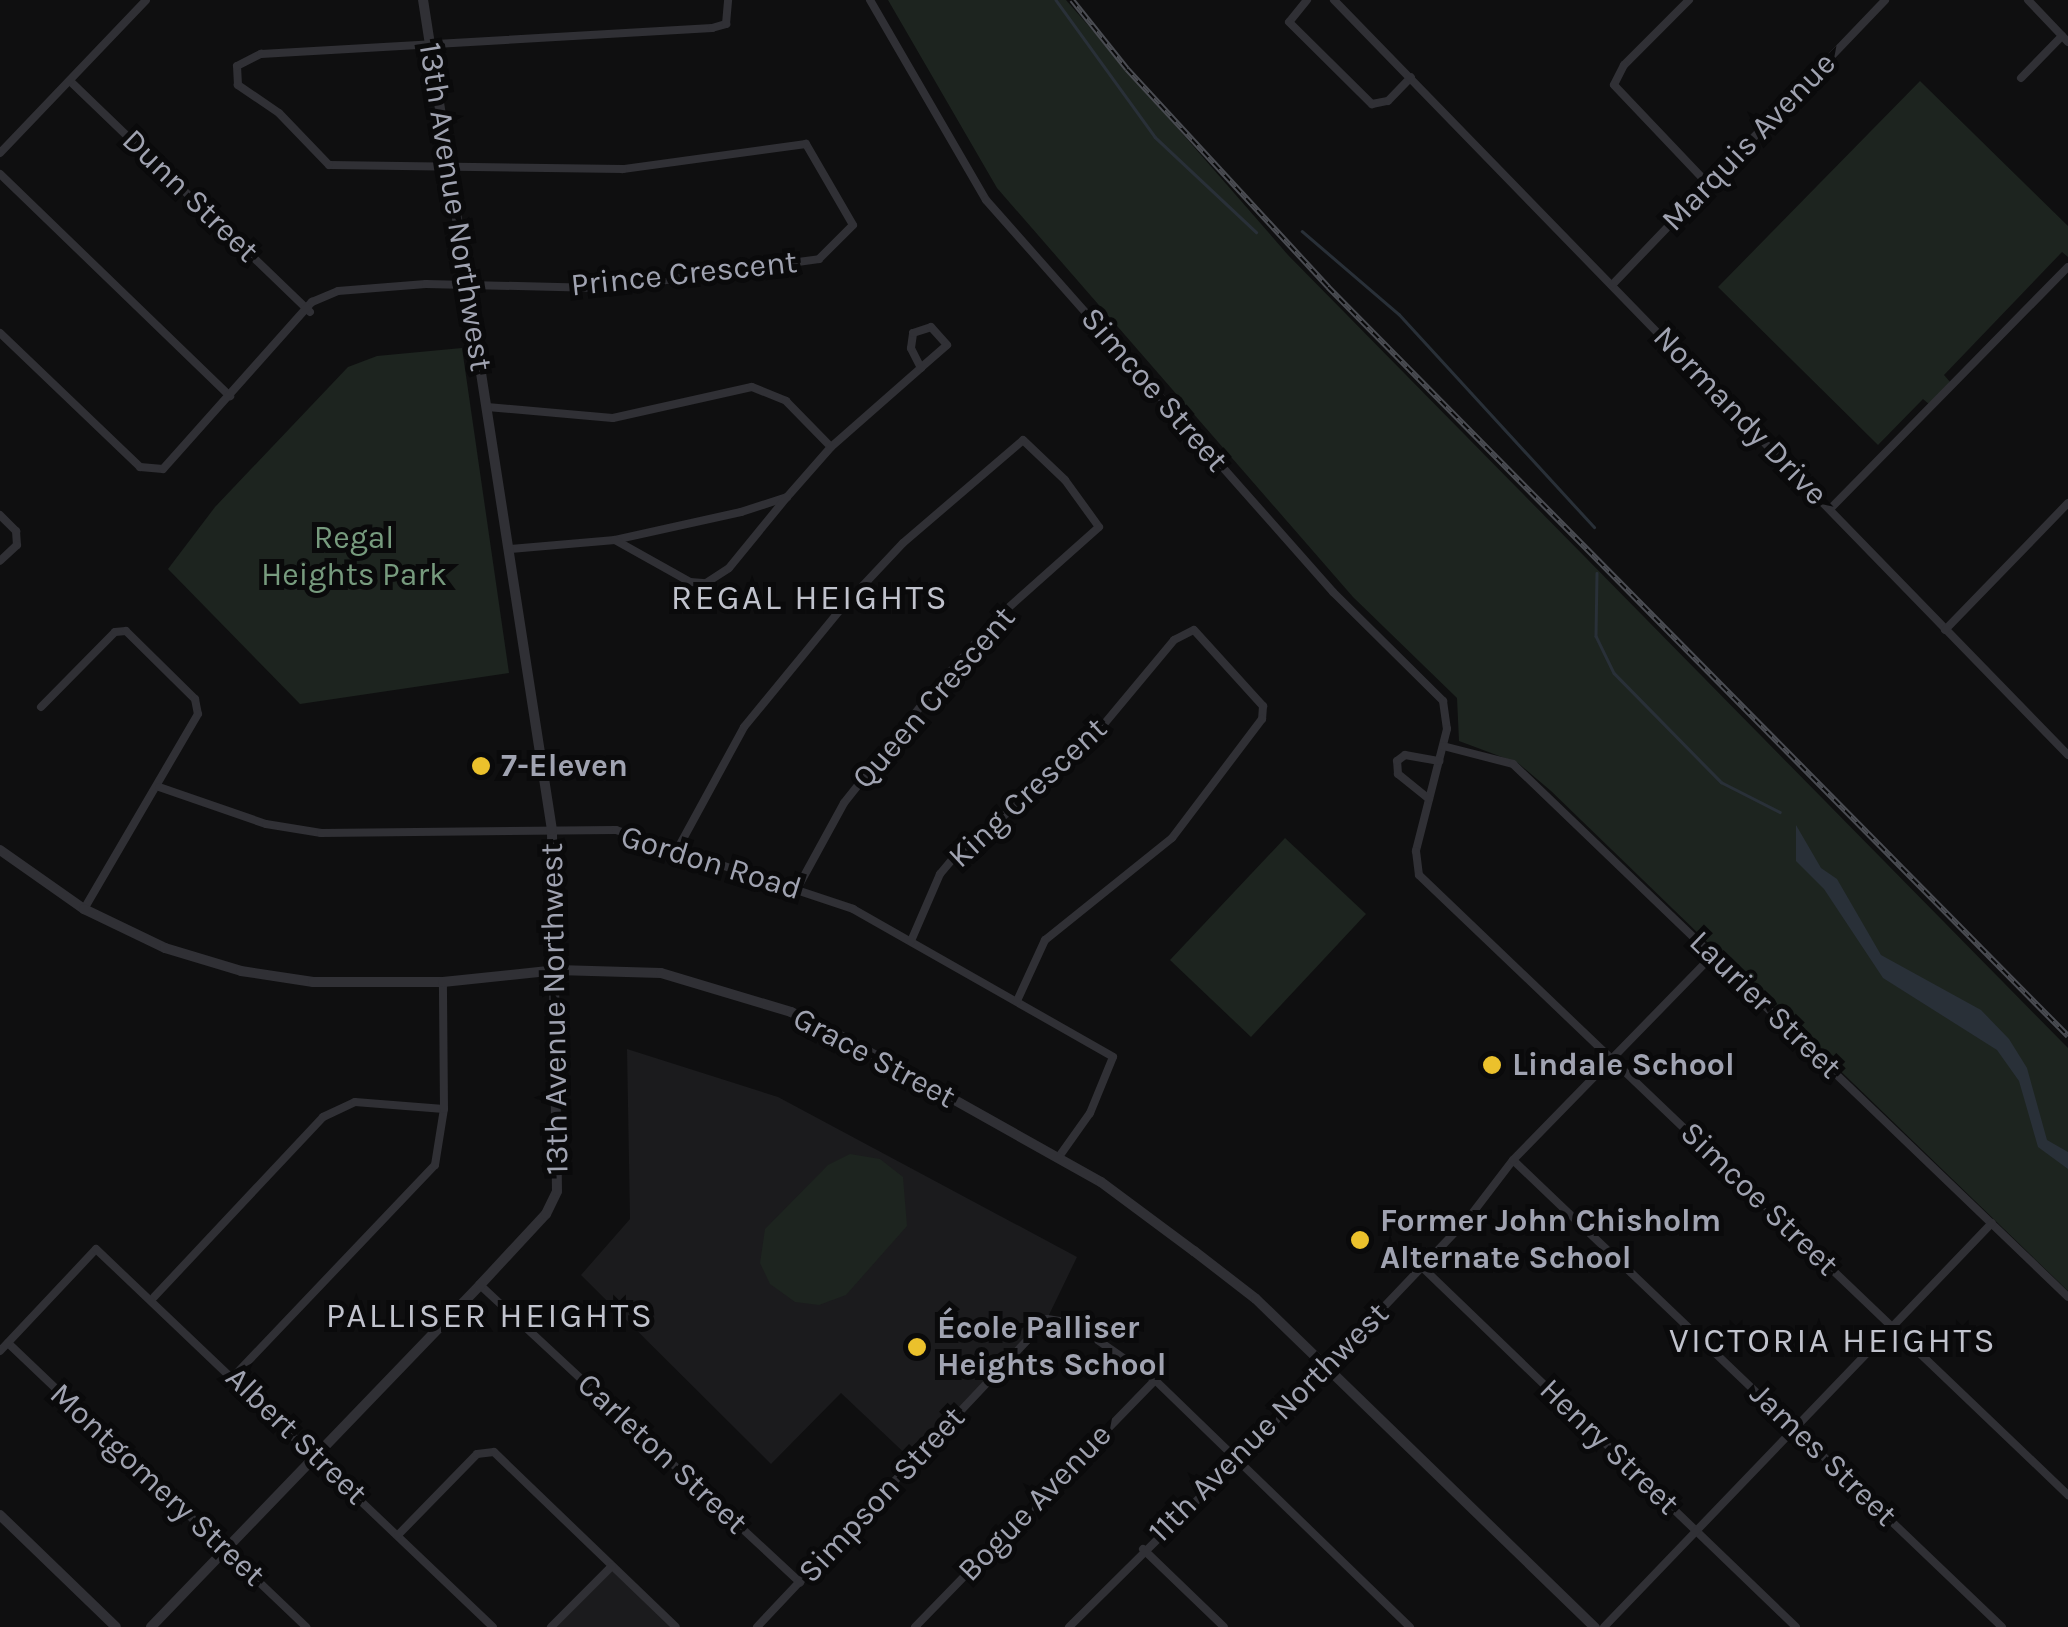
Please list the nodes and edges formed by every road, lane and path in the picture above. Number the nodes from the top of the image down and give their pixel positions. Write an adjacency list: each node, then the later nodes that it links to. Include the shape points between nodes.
1 (146, 0): 14 (street)
2 (423, 0): 11 (street, 13th Avenue Northwest)
3 (728, 0): 11 (street, via 726,24 712,28)
4 (870, 0): 37 (street, Simcoe Street, via 986,200 1333,592 1443,701)
5 (1307, 0): 12 (street, via 1289,22 1372,104 1388,101)
6 (1334, 0): 12 (street, Normandy Drive)
7 (1688, 0): 18 (street, via 1624,65 1614,84)
8 (1885, 0): 18 (street, Marquis Avenue)
9 (2028, 0): 10 (street)
10 (2065, 39): 13 (street)
11 (428, 45): 16 (street, 13th Avenue Northwest); 16 (street, via 261,54 237,66 238,86 279,113 330,165)
12 (1411, 78): 20 (street, Normandy Drive)
13 (2021, 78)
14 (70, 81): 15 (street); 22 (street, Dunn Street)
15 (0, 153)
16 (450, 163): 21 (street, 13th Avenue Northwest); 21 (street, Prince Crescent, via 623,169 806,144 853,225 819,259 766,268 608,288)
17 (0, 174): 25 (street)
18 (1709, 184): 20 (street, Marquis Avenue)
19 (2068, 266): 30 (street)
20 (1613, 284): 30 (street, Normandy Drive)
21 (468, 285): 22 (street, via 338,291 312,302); 26 (street, 13th Avenue Northwest)
22 (310, 312): 25 (street)
23 (0, 333): 25 (street, via 140,467 163,470)
24 (922, 368): 24 (street, via 911,348 913,332 930,327 947,345); 27 (street)
25 (230, 396)
26 (487, 407): 27 (street, via 613,418 752,388 786,401); 33 (street, 13th Avenue Northwest)
27 (832, 447): 28 (street)
28 (787, 496): 32 (street); 32 (street, via 729,568 706,583 690,582)
29 (2068, 503): 35 (street)
30 (1830, 509): 35 (street, Normandy Drive)
31 (0, 515): 34 (street, via 16,532 16,545)
32 (616, 540): 33 (street)
33 (510, 549): 42 (street, 13th Avenue Northwest)
34 (0, 561)
35 (1945, 630): 38 (street, Normandy Drive)
36 (41, 707): 40 (street, via 115,632 126,631 184,687 198,714)
37 (1443, 746): 39 (street, Simcoe Street); 48 (street, Laurier Street, via 1514,764)
38 (2066, 747)
39 (1439, 761): 41 (street, Simcoe Street); 41 (street, via 1405,755 1396,761 1398,774)
40 (159, 787): 42 (street, Gordon Road, via 266,824 322,833); 46 (street)
41 (1430, 799): 52 (street, Simcoe Street, via 1416,851 1419,875)
42 (552, 830): 44 (street, Gordon Road, via 616,830); 49 (street, 13th Avenue Northwest)
43 (0, 850): 46 (street, Grace Street)
44 (677, 850): 45 (street, Gordon Road); 45 (street, Queen Crescent, via 744,727 840,610 903,543 1023,440 1098,527 999,616 908,722 844,803)
45 (798, 889): 47 (street, Gordon Road)
46 (84, 908): 50 (street, Grace Street, via 165,948 241,971 313,982)
47 (911, 941): 51 (street, Gordon Road); 51 (street, King Crescent, via 956,854 1080,753 1174,640 1194,630 1263,706 1262,720 1172,838 1045,940)
48 (1714, 955): 52 (street, 11th Avenue Northwest); 56 (street, Laurier Street)
49 (557, 970): 50 (street, Grace Street); 54 (street, Grace Street, via 661,973 790,1012); 58 (street, 13th Avenue Northwest, via 557,1191 546,1214)
50 (443, 982): 53 (street)
51 (1017, 1001): 54 (street, Gordon Road, via 1113,1057 1090,1113)
52 (1613, 1059): 55 (street, 11th Avenue Northwest); 61 (street, Simcoe Street)
53 (444, 1109): 59 (street, via 355,1102 323,1116); 65 (street, via 434,1165)
54 (1058, 1158): 64 (street, Grace Street, via 1256,1299)
55 (1513, 1160): 57 (street, 11th Avenue Northwest); 67 (street, James Street)
56 (1992, 1223): 60 (street, Laurier Street); 61 (street)
57 (1422, 1267): 64 (street, 11th Avenue Northwest); 72 (street, Henry Street)
58 (480, 1285): 68 (street, 13th Avenue Northwest); 77 (street, Carleton Street)
59 (154, 1297): 62 (street, Albert Street, via 96,1249); 65 (street, Albert Street)
60 (2068, 1297)
61 (1892, 1325): 67 (street); 70 (street, Simcoe Street)
62 (8, 1343): 63 (street); 75 (street, Montgomery Street)
63 (0, 1351)
64 (1324, 1370): 69 (street, 11th Avenue Northwest); 89 (street, Grace Street)
65 (234, 1376): 68 (street, Albert Street)
66 (1155, 1380): 69 (street); 77 (street, Simpson Street, via 1073,1324 1047,1319); 85 (street, Bogue Avenue)
67 (1795, 1427): 72 (street); 92 (street, James Street)
68 (317, 1457): 73 (street, Albert Street); 75 (street, 13th Avenue Northwest)
69 (1239, 1459): 74 (street, 11th Avenue Northwest); 88 (street)
70 (2068, 1495)
71 (0, 1515): 78 (street)
72 (1696, 1530): 90 (street); 91 (street, Henry Street)
73 (398, 1535): 76 (street, via 477,1454 494,1452); 81 (street, Albert Street)
74 (1143, 1549): 86 (street, 11th Avenue Northwest); 87 (street)
75 (226, 1550): 79 (street, 13th Avenue Northwest); 80 (street, Montgomery Street)
76 (612, 1566): 82 (street); 83 (street)
77 (800, 1582): 84 (street, Simpson Street)
78 (116, 1627)
79 (151, 1627)
80 (306, 1627)
81 (493, 1627)
82 (552, 1627)
83 (676, 1627)
84 (757, 1627)
85 (915, 1627)
86 (1069, 1627)
87 (1224, 1627)
88 (1410, 1627)
89 (1595, 1627)
90 (1604, 1627)
91 (1796, 1627)
92 (2002, 1627)

